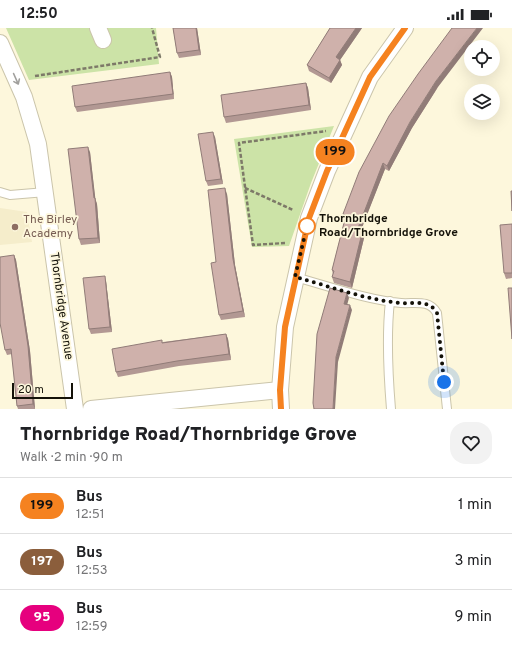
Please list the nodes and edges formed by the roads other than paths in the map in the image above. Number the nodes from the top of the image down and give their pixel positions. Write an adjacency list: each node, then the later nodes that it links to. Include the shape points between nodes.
1 (405, 28): 5 (street, via 370,77 327,171 309,218)
2 (0, 43): 4 (street, Thornbridge Avenue, one-way to 4, via 24,97 38,144)
3 (0, 192): 4 (lane, via 10,195)
4 (46, 192): 8 (street, Thornbridge Avenue)
5 (295, 277): 6 (lane); 7 (street, via 285,327)
6 (390, 301): 11 (lane, via 387,329); 12 (lane, via 426,303 434,307 437,313)
7 (280, 390): 9 (street); 10 (street)
8 (75, 409)
9 (91, 409)
10 (281, 409)
11 (391, 409)
12 (448, 409)

